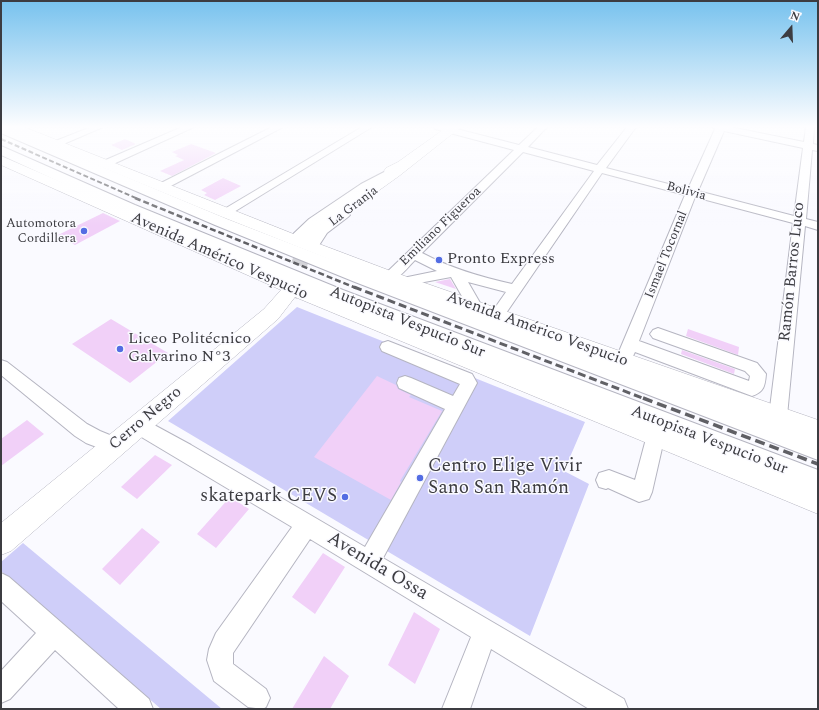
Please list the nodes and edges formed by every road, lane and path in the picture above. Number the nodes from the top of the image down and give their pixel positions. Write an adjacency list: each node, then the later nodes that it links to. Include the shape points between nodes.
1 (1, 160): 27 (main road, Avenida Américo Vespucio)
2 (24, 160): 46 (highway, Autopista Vespucio Sur, via 336,294)
3 (74, 160): 44 (highway, Autopista Vespucio Sur, via 341,270)
4 (96, 160): 14 (main road, Avenida Américo Vespucio)
5 (114, 160): 14 (street)
6 (214, 160): 17 (street)
7 (313, 160): 19 (street)
8 (407, 160): 15 (main road, La Granja)
9 (509, 160): 23 (street, Emiliano Figueroa)
10 (565, 160): 16 (street, Bolivia)
11 (607, 160): 16 (street)
12 (706, 160): 18 (street, Ismael Tocornal)
13 (811, 160): 20 (street, Ramón Barros Luco)
14 (105, 164): 17 (main road, Avenida Américo Vespucio)
15 (396, 169): 22 (main road, La Granja, via 319,226); 22 (street, La Granja, via 392,178); 22 (street, La Granja, via 365,186 313,222)
16 (600, 169): 18 (street, Bolivia); 26 (street)
17 (161, 187): 19 (main road, Avenida Américo Vespucio)
18 (692, 194): 20 (street, Bolivia); 29 (street, Ismael Tocornal)
19 (225, 213): 22 (main road, Avenida Américo Vespucio)
20 (799, 221): 21 (street, Bolivia); 39 (street, Ramón Barros Luco)
21 (818, 226)
22 (305, 242): 25 (main road, Avenida Américo Vespucio)
23 (413, 254): 24 (street, via 427,263); 25 (street, Emiliano Figueroa)
24 (455, 272): 25 (street); 26 (street); 28 (street)
25 (397, 279): 28 (main road, Avenida Américo Vespucio)
26 (515, 289): 30 (street)
27 (287, 290): 40 (main road, Cerro Negro, via 272,314); 42 (main road, Avenida Américo Vespucio)
28 (476, 308): 30 (main road, Avenida Américo Vespucio)
29 (643, 314): 31 (street); 32 (street, Ismael Tocornal)
30 (497, 315): 35 (main road, Avenida Américo Vespucio)
31 (658, 334): 34 (street); 34 (street, via 751,368 758,374 757,385 752,389)
32 (631, 344): 34 (street); 35 (street, Ismael Tocornal)
33 (388, 347): 38 (street, via 468,380 469,385)
34 (652, 352)
35 (624, 361): 39 (main road, Avenida Américo Vespucio)
36 (1, 366): 43 (street, via 81,430)
37 (405, 383): 38 (street)
38 (457, 406): 50 (street)
39 (778, 416): 41 (main road, Avenida Américo Vespucio)
40 (138, 426): 43 (main road, Cerro Negro); 48 (street, Avenida Ossa)
41 (818, 430)
42 (656, 435): 45 (street, via 642,492); 47 (main road, Avenida Américo Vespucio)
43 (115, 446): 49 (main road, Cerro Negro)
44 (818, 448)
45 (606, 480)
46 (818, 483)
47 (818, 501)
48 (307, 525): 50 (street, Avenida Ossa); 55 (street, via 221,649 220,665 223,672)
49 (1, 541)
50 (369, 562): 53 (street, Avenida Ossa)
51 (1, 585): 52 (street)
52 (54, 632): 54 (street); 56 (street)
53 (485, 632): 57 (street); 58 (street, Avenida Ossa)
54 (1, 690)
55 (256, 698)
56 (140, 709)
57 (456, 709)
58 (614, 709)

